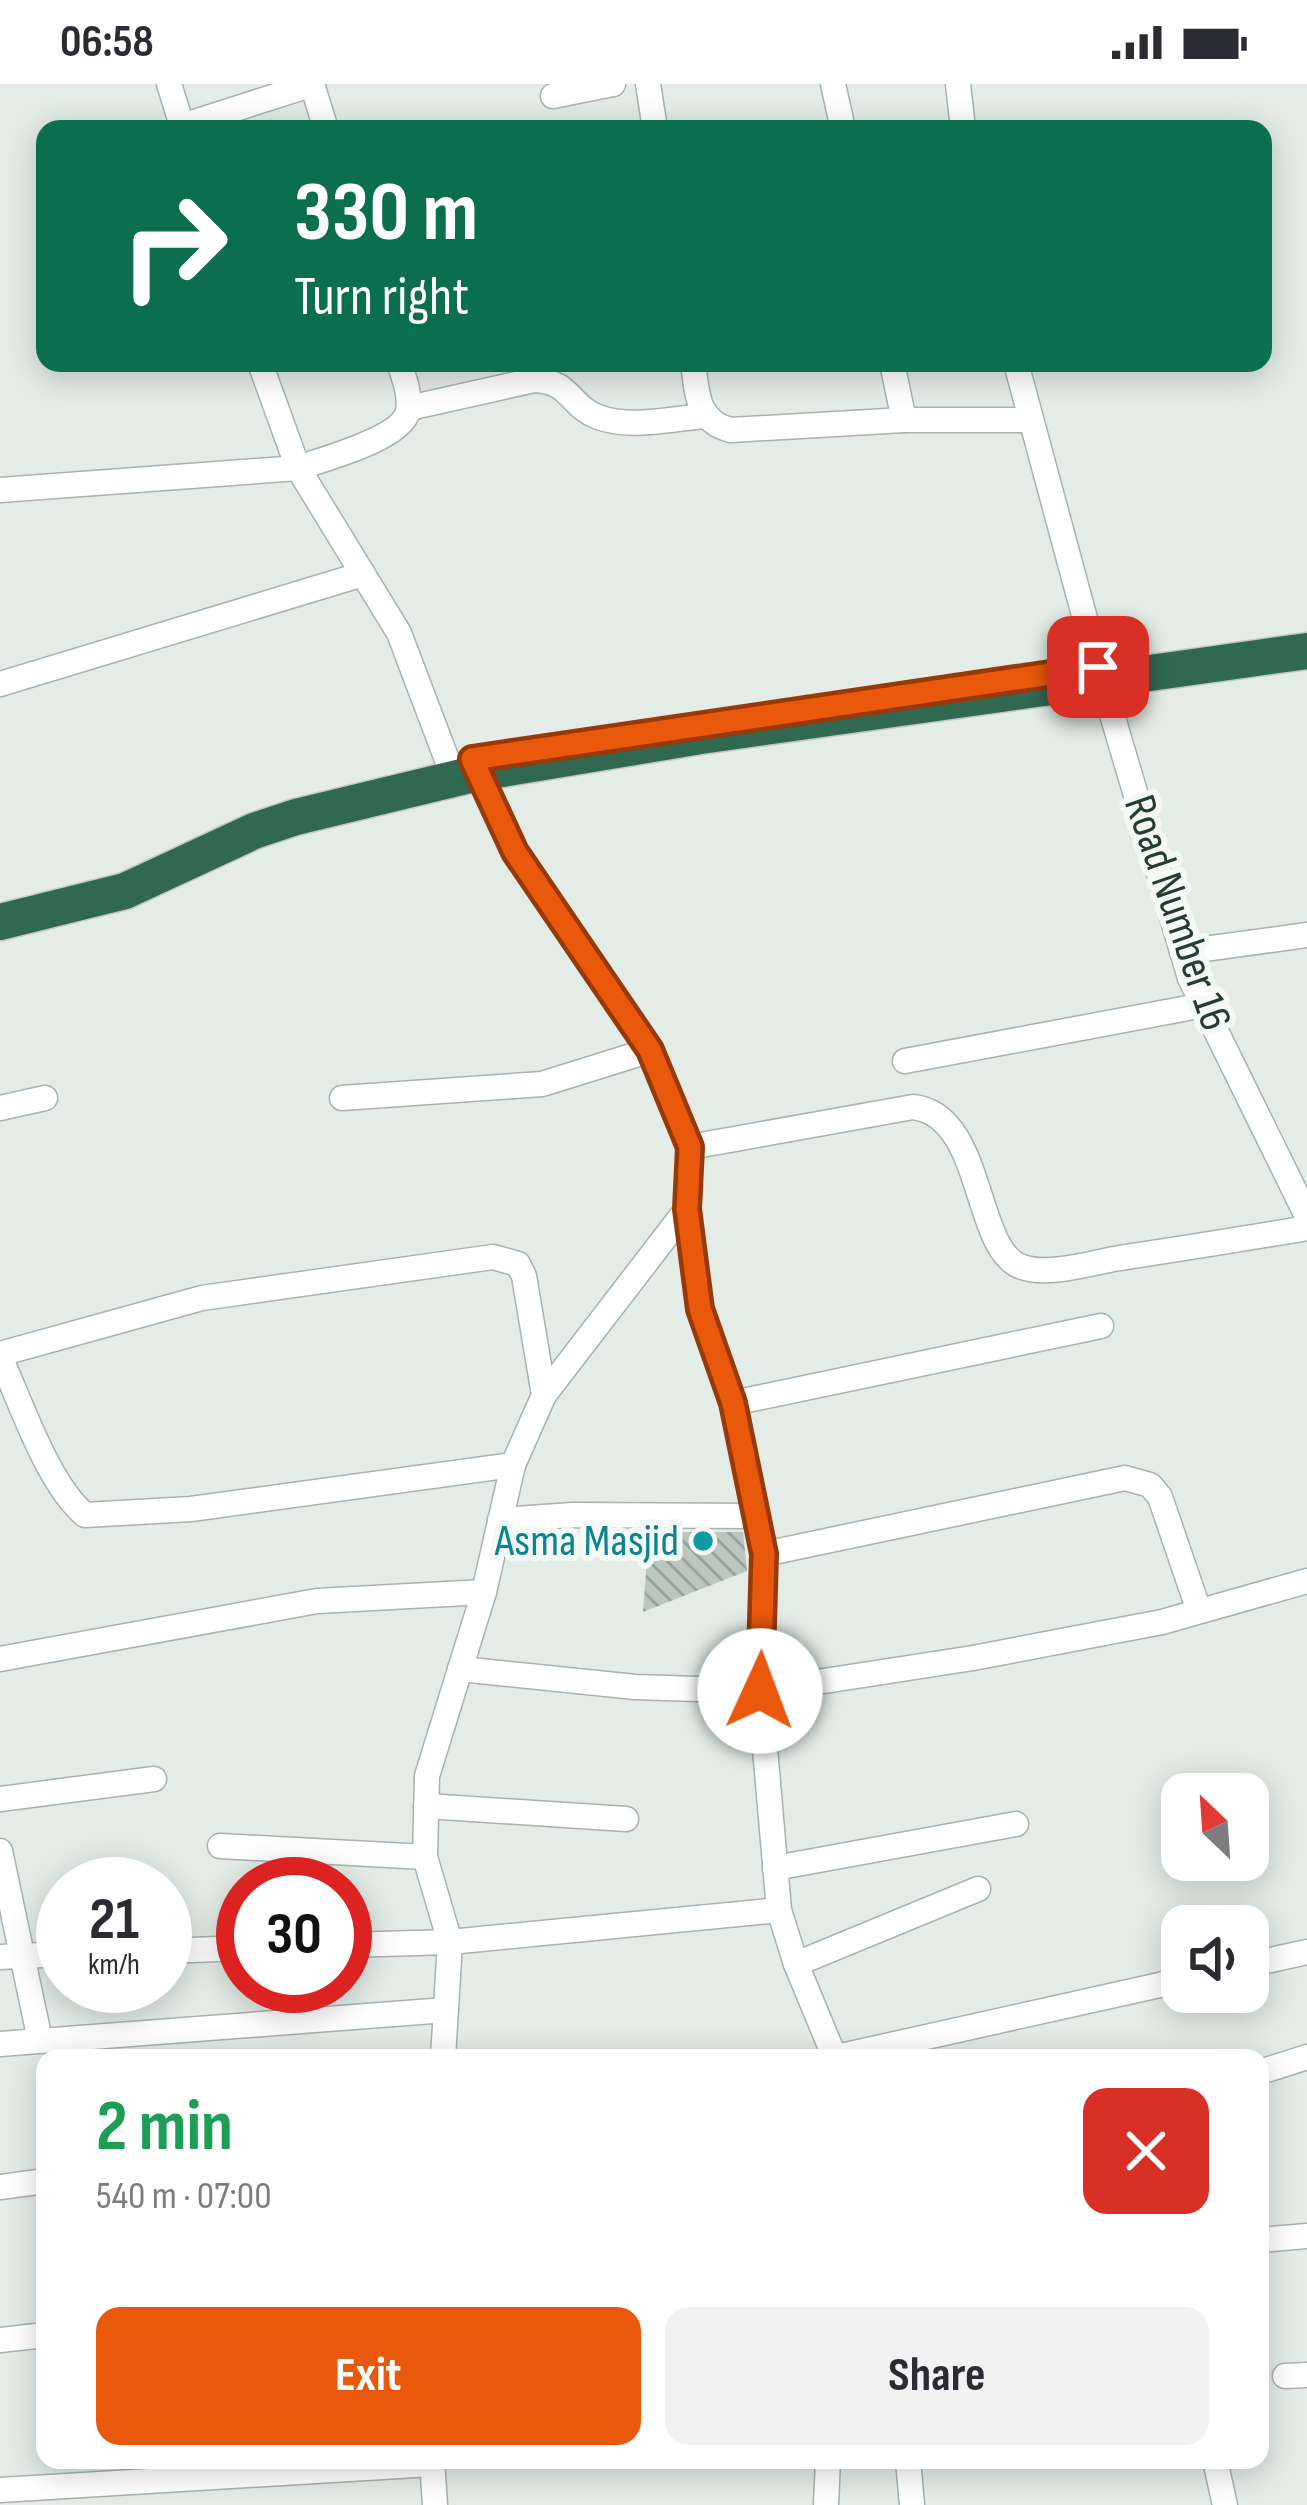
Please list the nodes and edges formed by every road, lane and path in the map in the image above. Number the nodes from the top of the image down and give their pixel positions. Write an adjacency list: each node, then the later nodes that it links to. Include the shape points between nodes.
1 (169, 84): 8 (street)
2 (313, 84): 9 (street); 10 (street)
3 (613, 84): 7 (street)
4 (648, 84): 11 (street)
5 (833, 84): 12 (street)
6 (958, 84): 13 (street)
7 (553, 96)
8 (180, 120)
9 (206, 120)
10 (323, 120)
11 (654, 120)
12 (840, 120)
13 (962, 120)
14 (263, 372): 23 (street)
15 (401, 372): 19 (street)
16 (695, 372): 20 (street)
17 (894, 372): 21 (street)
18 (1018, 372): 22 (street, Road Number 16)
19 (409, 408): 20 (street, via 551,380 603,419); 23 (street, via 389,434)
20 (704, 416): 21 (street, via 731,430)
21 (904, 420): 22 (street)
22 (1030, 420): 28 (street, Road Number 16)
23 (298, 468): 24 (street); 25 (street)
24 (0, 490)
25 (363, 574): 29 (street); 30 (street)
26 (1307, 636): 28 (highway)
27 (1307, 651): 28 (highway)
28 (1100, 674): 30 (highway); 34 (street, Road Number 16)
29 (0, 684)
30 (466, 766): 31 (highway, via 287,802 133,871); 32 (highway, via 254,831 125,891); 36 (street)
31 (0, 906)
32 (0, 922)
33 (1307, 935): 34 (street)
34 (1182, 952): 35 (street, Road Number 16)
35 (1204, 1005): 37 (street); 43 (street, Road Number 16)
36 (650, 1050): 39 (street, via 542,1084); 41 (street)
37 (905, 1061)
38 (45, 1098): 40 (street)
39 (342, 1098)
40 (0, 1108)
41 (690, 1147): 42 (street); 44 (street, via 913,1107 935,1112 955,1135 1001,1247 1026,1269)
42 (687, 1209): 47 (street); 48 (street, via 700,1309)
43 (1307, 1216)
44 (1307, 1228)
45 (1101, 1326): 48 (street)
46 (0, 1356): 47 (street, via 202,1298 493,1257 518,1264 524,1276); 49 (street, via 56,1478 85,1515 191,1510)
47 (544, 1395): 49 (street)
48 (733, 1403): 50 (street)
49 (513, 1465): 51 (street)
50 (756, 1516): 51 (street); 52 (street)
51 (500, 1520): 54 (street)
52 (764, 1554): 55 (street, via 1138,1479 1160,1497); 58 (street)
53 (1307, 1581): 55 (street)
54 (484, 1592): 56 (street, via 317,1600); 57 (street)
55 (1199, 1611): 58 (street)
56 (0, 1659)
57 (460, 1670): 58 (street); 61 (street, via 427,1776)
58 (760, 1691): 67 (street)
59 (154, 1779): 60 (street)
60 (0, 1799)
61 (426, 1805): 62 (street); 66 (street)
62 (626, 1819)
63 (1016, 1824): 67 (street)
64 (220, 1846): 66 (street)
65 (0, 1851): 73 (street)
66 (425, 1856): 70 (street)
67 (775, 1868): 69 (street)
68 (978, 1888): 75 (street)
69 (779, 1910): 70 (street); 75 (street)
70 (450, 1942): 71 (street); 77 (street)
71 (372, 1944)
72 (1307, 1952): 74 (street)
73 (12, 1956): 78 (street)
74 (1269, 1960)
75 (796, 1964): 82 (street)
76 (1161, 1985): 80 (street)
77 (446, 2010): 78 (street); 81 (street)
78 (40, 2040): 79 (street)
79 (0, 2044)
80 (922, 2048)
81 (444, 2049)
82 (830, 2049)
83 (1307, 2057): 84 (street)
84 (1269, 2069)
85 (36, 2182): 86 (street)
86 (0, 2187)
87 (1307, 2236): 88 (street)
88 (1269, 2239)
89 (36, 2336): 90 (street)
90 (0, 2340)
91 (324, 2469): 96 (street)
92 (432, 2469): 97 (street)
93 (828, 2469): 98 (street)
94 (909, 2469): 99 (street)
95 (1217, 2469): 100 (street)
96 (0, 2490)
97 (435, 2505)
98 (826, 2505)
99 (912, 2505)
100 (1226, 2505)

